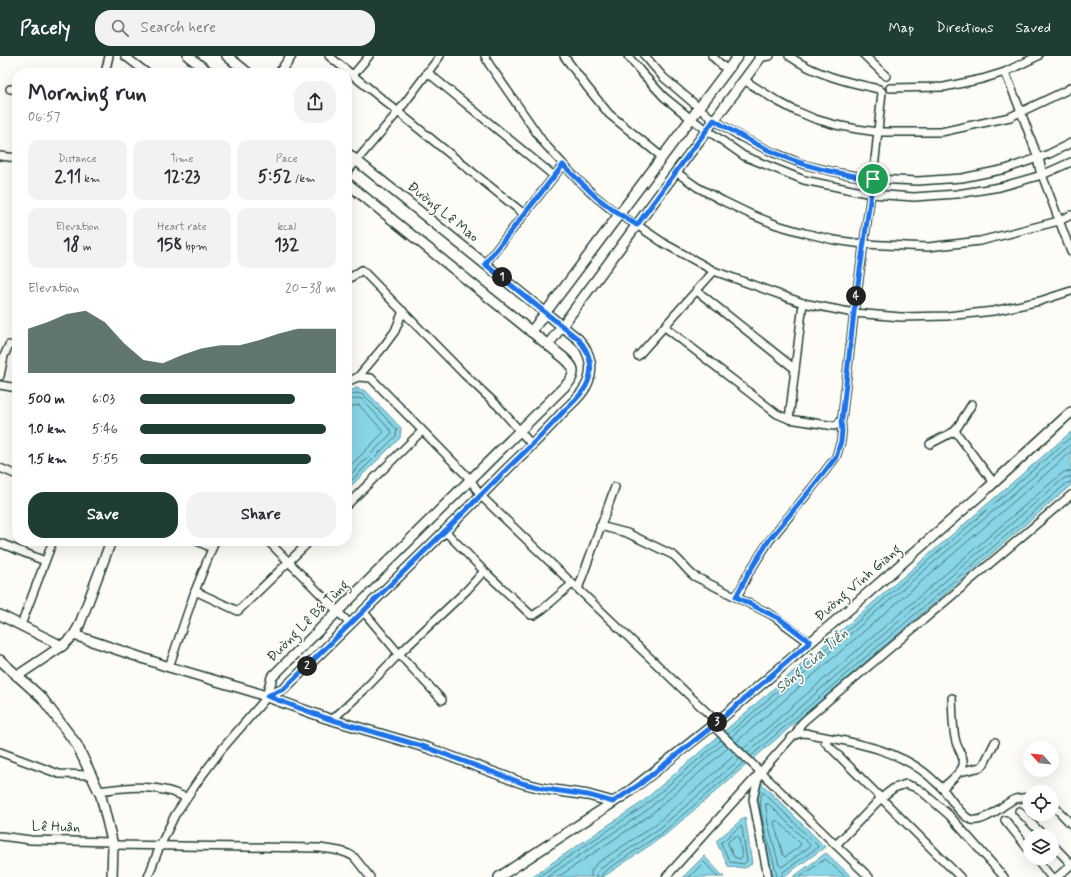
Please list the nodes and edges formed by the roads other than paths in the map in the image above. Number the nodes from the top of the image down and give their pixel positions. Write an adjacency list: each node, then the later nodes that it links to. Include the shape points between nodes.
1 (109, 56): 19 (street)
2 (125, 56): 20 (street)
3 (188, 56): 21 (street)
4 (227, 56): 22 (street)
5 (291, 56): 23 (street)
6 (329, 56): 24 (street)
7 (369, 56): 28 (street)
8 (440, 56): 26 (street)
9 (485, 56): 48 (street, via 543,142)
10 (564, 56): 44 (street, via 609,114)
11 (628, 56): 36 (street, via 664,97)
12 (645, 56): 33 (street, via 663,77)
13 (712, 56): 25 (street)
14 (738, 56): 25 (street)
15 (763, 56): 30 (street)
16 (789, 56): 39 (street, via 819,73 880,90 882,94)
17 (865, 56): 29 (street)
18 (1038, 56): 27 (street)
19 (106, 68)
20 (141, 68)
21 (204, 68)
22 (242, 68)
23 (283, 68)
24 (344, 68)
25 (727, 70): 33 (street)
26 (427, 72): 34 (street); 52 (street)
27 (1005, 72): 32 (street, via 944,87); 35 (street)
28 (353, 75): 34 (street)
29 (886, 76)
30 (744, 80): 37 (street); 39 (street, via 777,101 815,119 857,130)
31 (1071, 87): 35 (street)
32 (890, 88)
33 (699, 107): 36 (street); 37 (street)
34 (398, 112): 46 (street); 56 (street)
35 (1021, 112): 39 (street, via 1010,117 941,132); 45 (street)
36 (690, 118): 38 (street); 44 (street)
37 (714, 120): 38 (street); 53 (street, via 741,137 792,160 838,174)
38 (707, 130): 50 (street); 55 (street, via 744,156 804,180)
39 (878, 132): 53 (street)
40 (1071, 143): 45 (street)
41 (0, 156): 42 (street)
42 (12, 157)
43 (352, 157): 46 (street, Đường Lê Mao)
44 (662, 157): 57 (street)
45 (1038, 158): 51 (street); 53 (street, via 1006,169 962,178 918,181)
46 (357, 161): 49 (street); 63 (street, Đường Lê Mao)
47 (1071, 162): 51 (street)
48 (563, 165): 52 (street); 57 (street, via 596,197)
49 (352, 166)
50 (676, 172): 60 (street); 61 (street, via 723,201 777,225 820,237)
51 (1042, 174): 55 (street, via 1000,187 957,194 914,197); 59 (street)
52 (554, 176): 56 (street)
53 (873, 179): 55 (street)
54 (352, 187): 74 (street)
55 (871, 194): 61 (street)
56 (524, 214): 63 (street)
57 (619, 214): 60 (street); 71 (street)
58 (1071, 216): 59 (street)
59 (1059, 221): 61 (street, via 972,242 928,247); 62 (street)
60 (637, 225): 64 (street); 72 (street)
61 (864, 244): 70 (street)
62 (1071, 252)
63 (485, 264): 71 (street, Đường Lê Mao)
64 (714, 271): 66 (street); 68 (street)
65 (352, 277): 69 (street, via 362,270)
66 (697, 291): 73 (street); 78 (street)
67 (1071, 291): 70 (street, via 994,311 947,316)
68 (803, 303): 70 (street); 78 (street)
69 (403, 311): 80 (street, via 395,331); 89 (street)
70 (854, 312): 87 (street)
71 (546, 313): 72 (street, Đường Lê Mao); 74 (street)
72 (562, 326): 76 (street); 91 (street, Đường Lê Mao, via 587,350 591,367 588,380 581,394)
73 (665, 327): 77 (street); 86 (street, via 771,410)
74 (531, 332): 76 (street)
75 (9, 345): 79 (street)
76 (548, 345): 89 (street, Đường Lê Bá Tùng, via 571,364 572,377)
77 (638, 356)
78 (795, 370): 86 (street)
79 (0, 376)
80 (358, 377): 81 (street); 88 (street, via 371,378)
81 (352, 380)
82 (0, 385): 83 (street)
83 (12, 387)
84 (972, 404): 90 (street)
85 (1071, 412): 96 (street, Đường Vĩnh Giang)
86 (789, 419): 87 (street, via 834,426)
87 (841, 421): 115 (street, via 841,441 836,457 769,540)
88 (422, 431): 95 (street); 100 (street)
89 (520, 431): 91 (street); 95 (street, Đường Lê Bá Tùng)
90 (955, 431): 92 (street); 96 (street)
91 (532, 444): 99 (street)
92 (930, 444)
93 (0, 468): 94 (street)
94 (12, 473)
95 (470, 479): 99 (street); 117 (street, Đường Lê Bá Tùng)
96 (994, 483): 122 (street, Đường Vĩnh Giang)
97 (615, 487): 101 (street)
98 (1071, 495): 133 (street, via 805,720)
99 (481, 496): 102 (street); 112 (street)
100 (352, 500)
101 (600, 526): 113 (street); 115 (street, via 631,535 673,555 694,576)
102 (445, 531): 111 (street); 116 (street)
103 (0, 543): 109 (street)
104 (51, 546): 109 (street)
105 (109, 546): 121 (street)
106 (212, 546): 114 (street)
107 (273, 546): 110 (street)
108 (305, 546): 110 (street)
109 (45, 561): 120 (street)
110 (289, 562): 114 (street, via 238,611); 117 (street)
111 (484, 571): 112 (street, via 532,615); 124 (street)
112 (572, 584): 113 (street)
113 (578, 589): 132 (street)
114 (195, 592): 126 (street)
115 (736, 597): 122 (street, via 780,619)
116 (363, 611): 119 (street); 124 (street)
117 (336, 612): 119 (street); 128 (street, Đường Lê Bá Tùng, via 272,677)
118 (0, 616): 120 (street)
119 (350, 624): 128 (street, via 284,689)
120 (20, 625): 123 (street)
121 (74, 635): 123 (street); 126 (street)
122 (810, 642): 132 (street, Đường Vĩnh Giang)
123 (62, 646): 127 (street)
124 (399, 654): 130 (street); 131 (street)
125 (0, 660): 127 (street)
126 (168, 667): 128 (street)
127 (17, 676): 139 (street, via 42,698 77,745)
128 (267, 696): 131 (street); 142 (street, via 222,750)
129 (952, 698): 138 (street, via 954,735 963,762)
130 (442, 700)
131 (332, 720): 145 (street, via 428,748 522,783)
132 (715, 724): 137 (street, via 720,733); 145 (street, Đường Vĩnh Giang, via 640,784)
133 (796, 734): 137 (street); 140 (street, via 805,733 887,752 919,769)
134 (825, 742): 143 (street)
135 (995, 742): 138 (street, via 981,767)
136 (0, 752): 139 (street, via 59,774)
137 (757, 769): 154 (street); 163 (street); 164 (street, via 753,799)
138 (959, 772): 140 (street)
139 (91, 775): 141 (street)
140 (942, 788): 144 (street, via 970,820 980,820 1015,799)
141 (98, 791): 142 (street, via 137,787 165,790); 153 (street)
142 (187, 798): 155 (street, via 175,815)
143 (881, 798): 154 (street); 166 (street); 167 (street, via 894,788 906,784 919,789 949,815)
144 (1023, 798)
145 (613, 802): 162 (street, Đường Vĩnh Giang)
146 (1019, 811): 150 (street)
147 (1059, 811): 149 (street)
148 (1006, 820): 152 (street)
149 (1071, 824)
150 (1037, 829)
151 (0, 836): 153 (street, Lê Huân, via 31,840)
152 (1023, 842)
153 (112, 843): 155 (street, Lê Huân); 159 (street)
154 (836, 845): 165 (street)
155 (160, 846): 160 (street); 161 (street, Lê Huân, via 320,848 351,855)
156 (1059, 851): 157 (street)
157 (1071, 864): 169 (street)
158 (1042, 865): 168 (street)
159 (112, 877)
160 (148, 877)
161 (370, 877)
162 (499, 877)
163 (666, 877)
164 (768, 877)
165 (869, 877)
166 (960, 877)
167 (1004, 877)
168 (1051, 877)
169 (1057, 877)

